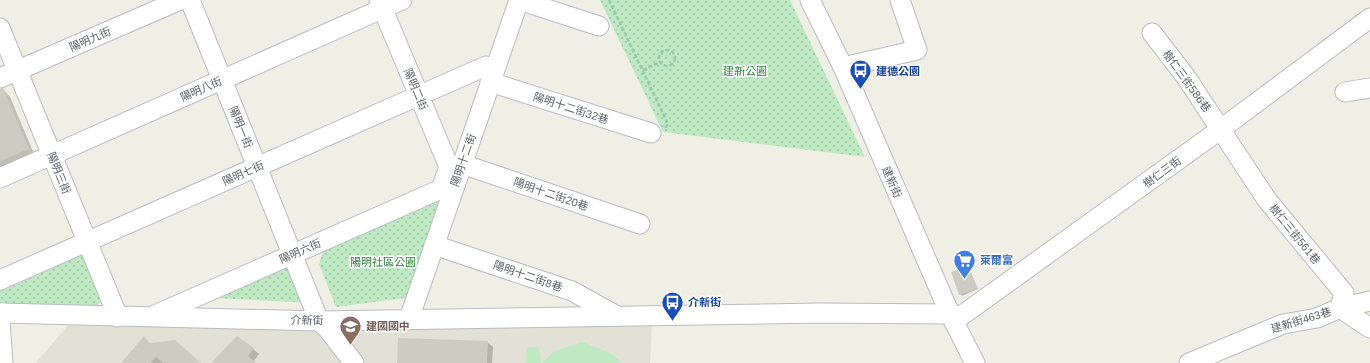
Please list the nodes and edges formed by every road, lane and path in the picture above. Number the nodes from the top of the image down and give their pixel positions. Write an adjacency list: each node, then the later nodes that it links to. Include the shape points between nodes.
1 (180, 0): 16 (street, 陽明九街)
2 (190, 0): 19 (street, 陽明一街)
3 (402, 0): 8 (street, 陽明八街)
4 (519, 0): 10 (street); 17 (street, 陽明十二街)
5 (610, 0): 15 (path)
6 (810, 0): 14 (street, 建新街)
7 (900, 0): 14 (street, via 917,50)
8 (381, 4): 19 (street, 陽明八街); 22 (street, 陽明二街)
9 (1370, 18): 24 (street, 樹仁三街)
10 (599, 26)
11 (0, 28): 16 (street, 陽明三街)
12 (1152, 33): 24 (street, 樹仁三街586巷)
13 (660, 62): 13 (path, via 659,57 664,51 671,52 674,56 673,63 668,66 663,66); 15 (path)
14 (843, 67): 39 (street, 建新街)
15 (642, 70): 23 (path)
16 (18, 71): 18 (street, 陽明九街); 26 (street, 陽明三街)
17 (488, 74): 22 (street, 陽明七街); 25 (street, 陽明十二街32巷); 27 (street, 陽明十二街)
18 (0, 78)
19 (222, 80): 26 (street, 陽明八街); 28 (street, 陽明一街)
20 (1370, 88): 21 (street)
21 (1346, 92)
22 (419, 96): 28 (street, 陽明七街); 29 (street, 陽明二街, via 449,167)
23 (668, 124)
24 (1221, 129): 37 (street, 樹仁三街561巷, via 1268,200 1344,293); 39 (street, 樹仁三街, via 961,316)
25 (651, 133)
26 (52, 155): 30 (street, 陽明八街); 32 (street, 陽明三街)
27 (462, 164): 31 (street, 陽明十二街20巷); 33 (street, 陽明十二街)
28 (257, 167): 32 (street, 陽明七街); 34 (street, 陽明一街)
29 (445, 177): 34 (street, 陽明六街, via 441,189)
30 (0, 178)
31 (640, 224)
32 (87, 241): 35 (street, 陽明七街); 41 (street, 陽明三街)
33 (434, 245): 40 (street, 陽明十二街8巷, via 572,291); 43 (street, 陽明十二街)
34 (292, 254): 42 (street, 陽明六街); 44 (street, 陽明一街)
35 (0, 280)
36 (1370, 301): 37 (street, 建新街463巷)
37 (1340, 308): 45 (street); 49 (street, 建新街463巷, via 1317,318 1283,324)
38 (1, 313): 41 (street, 介新街); 46 (street)
39 (950, 314): 40 (street, 介新街); 48 (street, 建新街)
40 (618, 316): 43 (street, 介新街)
41 (118, 317): 42 (street, 介新街)
42 (149, 318): 44 (street, 介新街)
43 (409, 320): 44 (street, 介新街)
44 (319, 321): 47 (street)
45 (1370, 328)
46 (3, 363)
47 (354, 363)
48 (975, 363)
49 (1189, 363)

